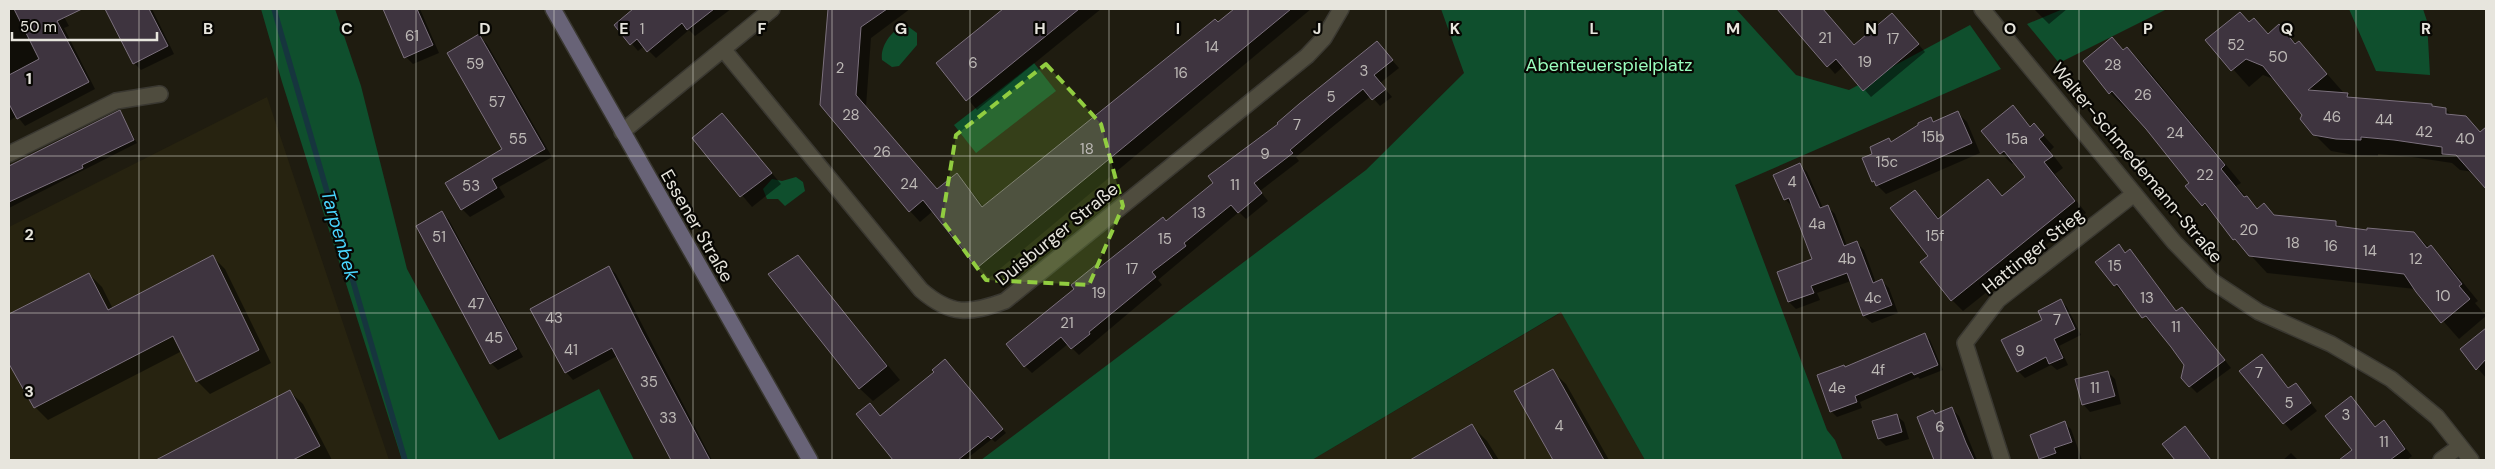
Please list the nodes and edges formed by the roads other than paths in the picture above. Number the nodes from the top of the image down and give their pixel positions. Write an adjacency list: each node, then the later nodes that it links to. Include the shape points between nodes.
1 (553, 9): 7 (street, Essener Straße)
2 (772, 9): 5 (street)
3 (1341, 9): 5 (street, Duisburger Straße, via 1324,38 1307,56 1005,301 970,311 948,309 921,290)
4 (1982, 9): 9 (street, Walter-Schmedemann-Straße)
5 (723, 49): 7 (street)
6 (160, 94): 8 (street, via 116,102)
7 (622, 132): 11 (street, Essener Straße)
8 (9, 154)
9 (2134, 194): 10 (street, Walter-Schmedemann-Straße, via 2212,281 2259,312 2338,348 2392,379 2437,417); 12 (street, Hattinger Stieg, via 1998,300 1965,342)
10 (2460, 447): 13 (street); 14 (street, Walter-Schmedemann-Straße)
11 (810, 460)
12 (2002, 460)
13 (2440, 460)
14 (2471, 460)

